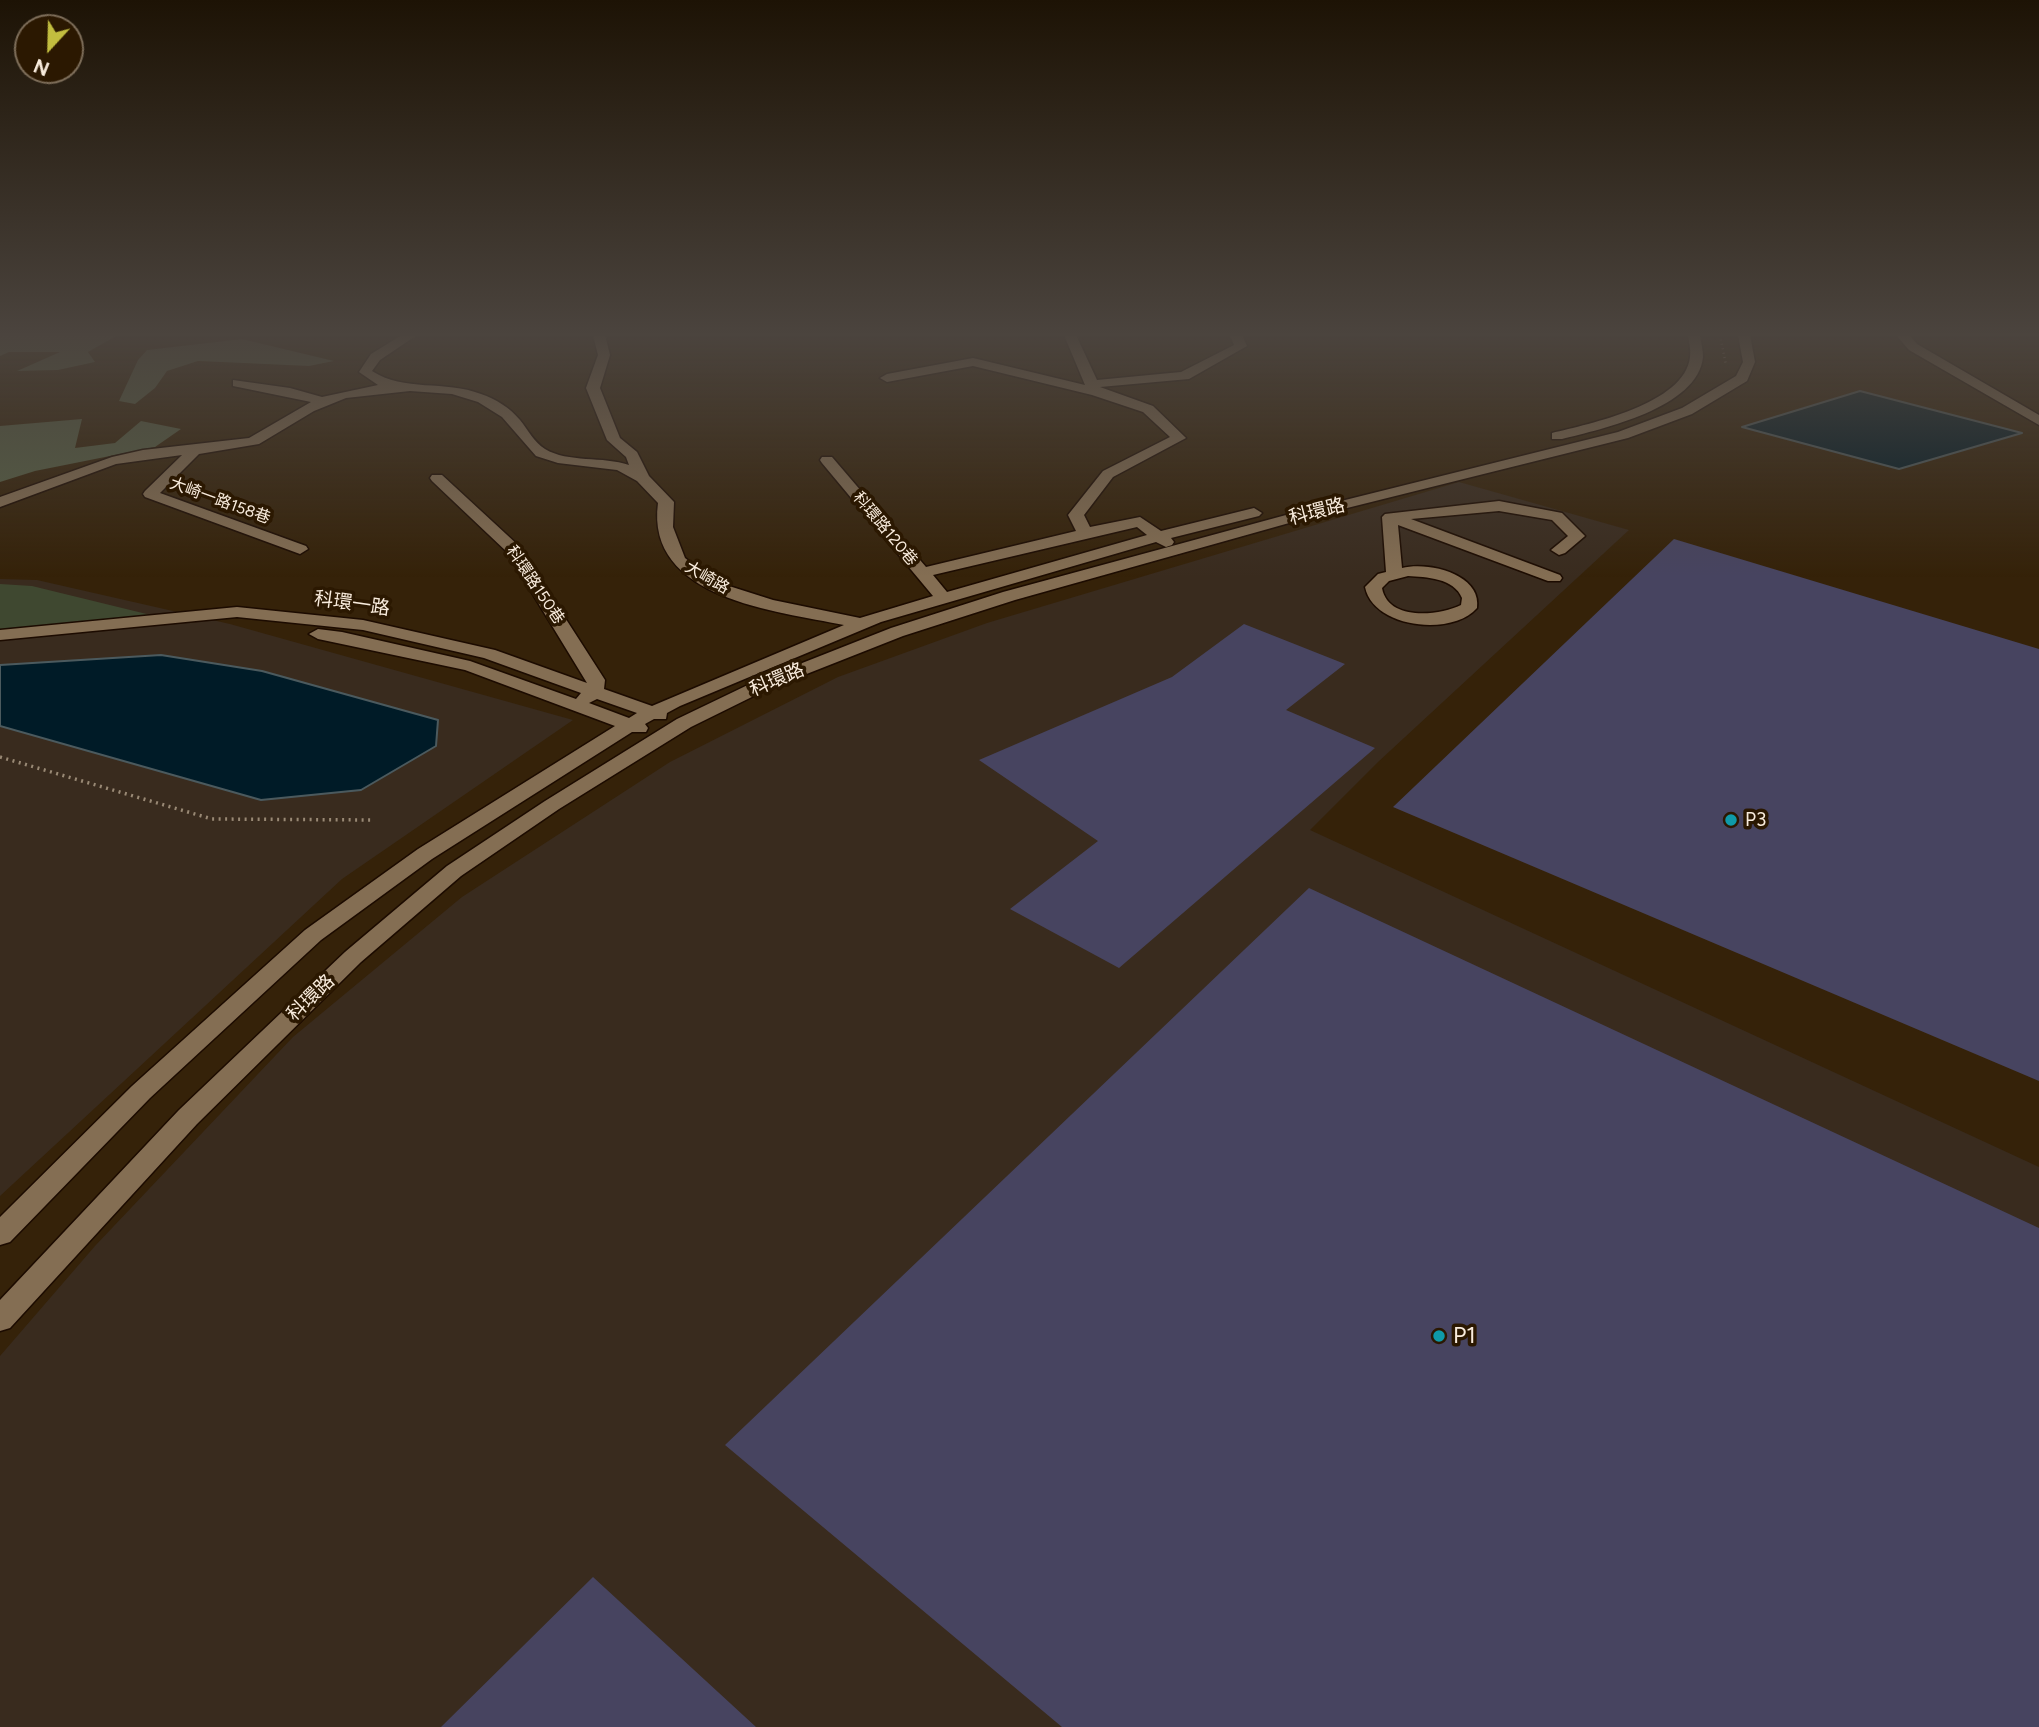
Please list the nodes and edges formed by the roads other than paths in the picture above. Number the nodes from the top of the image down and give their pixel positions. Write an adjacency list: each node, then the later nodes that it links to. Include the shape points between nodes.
1 (298, 416): 7 (street, via 261,439)
2 (508, 416): 10 (street, via 545,454 633,469)
3 (604, 416): 10 (street, 大崎路, via 614,440 632,455)
4 (1154, 416): 15 (street, via 1179,439 1108,474 1076,515)
5 (1626, 416): 11 (street, 科環路)
6 (1675, 416): 13 (street, 科環路, via 1623,435)
7 (196, 449): 12 (street, via 105,462); 17 (street, 大崎一路158巷, via 150,494)
8 (827, 460): 20 (street, 科環路120巷)
9 (437, 478): 27 (street, 科環路150巷, via 513,549 591,669 596,680)
10 (642, 478): 24 (street, 大崎路, via 666,502 663,515 668,538 681,565 726,592)
11 (1337, 492): 13 (street); 16 (street, 科環路)
12 (0, 502)
13 (1352, 503): 14 (street); 18 (street, 科環路)
14 (1390, 517): 19 (street, via 1500,506 1557,516 1577,536); 21 (street); 22 (street)
15 (1085, 533): 16 (street, via 1140,522); 20 (street)
16 (1160, 536): 18 (street); 23 (street, 科環路)
17 (300, 548)
18 (1173, 549): 30 (street, 科環路, via 897,632 760,686)
19 (1559, 550)
20 (922, 573): 23 (street, 科環路120巷)
21 (1394, 573): 21 (street, via 1374,584 1372,592 1384,608 1398,615 1449,618 1469,608 1472,601 1470,593 1452,580 1423,572)
22 (1554, 578)
23 (943, 598): 24 (street, 科環路)
24 (863, 624): 29 (street, 科環路)
25 (0, 635): 27 (street, 科環一路, via 237,612 363,625 427,638 489,654)
26 (0, 645): 28 (street, 科環一路, via 230,624 342,637 470,666)
27 (594, 692): 28 (street); 29 (street, 科環一路)
28 (578, 705): 31 (street, 科環一路)
29 (651, 713): 30 (street, 科環一路); 31 (street, 科環路)
30 (684, 723): 32 (street, 科環路)
31 (631, 724): 32 (street, 科環一路); 33 (street, 科環路, via 425,854 313,935 141,1092)
32 (660, 737): 34 (street, 科環路, via 454,871 353,957 188,1117)
33 (0, 1234)
34 (0, 1319)

